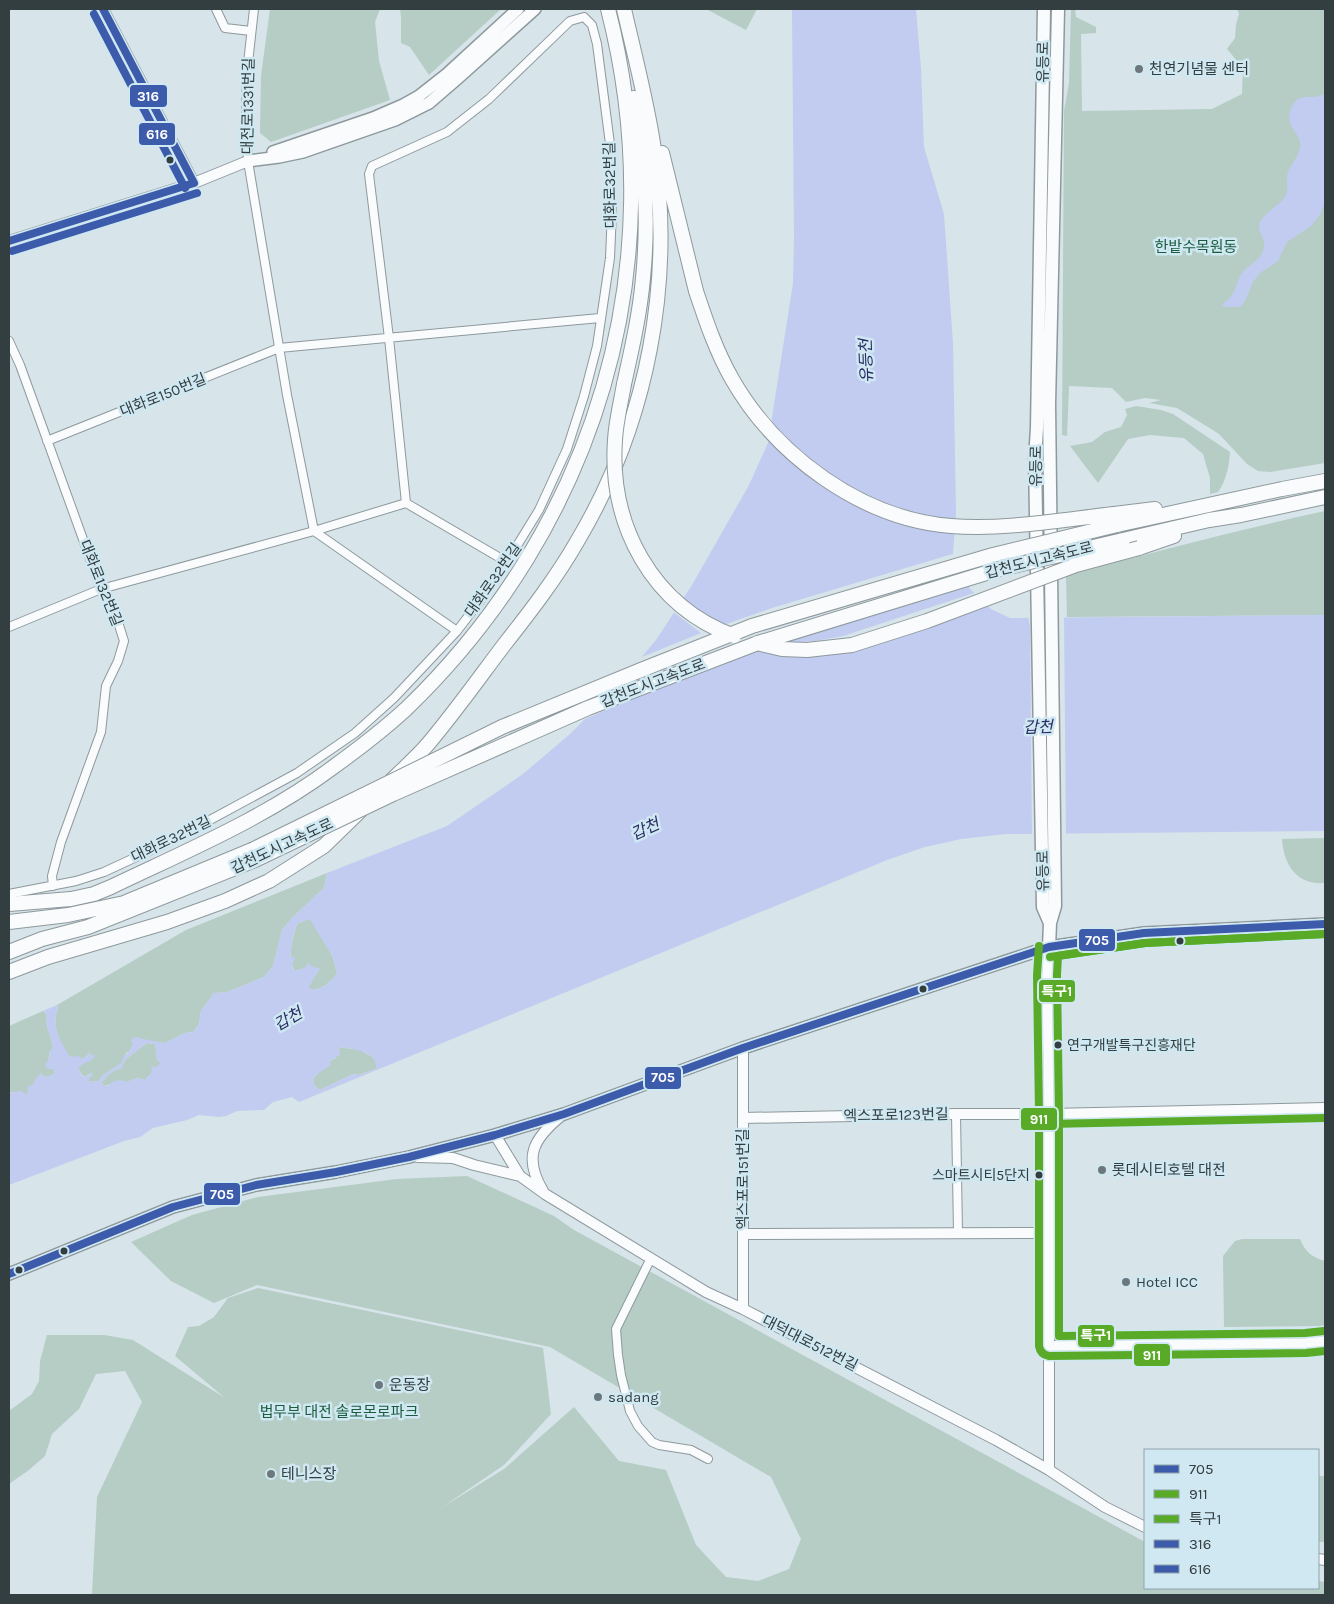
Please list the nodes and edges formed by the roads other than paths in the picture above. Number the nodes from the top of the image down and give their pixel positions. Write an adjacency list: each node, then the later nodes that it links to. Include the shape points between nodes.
1 (103, 9): 14 (street)
2 (216, 9): 11 (street, via 225,28)
3 (254, 9): 11 (street, 대전로1331번길)
4 (518, 9): 13 (main road, via 419,96 374,118)
5 (535, 9): 13 (main road, via 429,103 387,123 303,152)
6 (608, 9): 10 (highway)
7 (624, 9): 12 (highway)
8 (1044, 9): 36 (main road, 유등로, bridge, via 1036,458 1043,907)
9 (1058, 9): 36 (main road, 유등로, bridge, via 1050,435 1055,906)
10 (612, 26): 24 (highway, bridge, via 623,51 632,92 646,188 639,313 615,440 618,500 630,537 644,564 686,610 721,631 751,642 782,649 824,649 876,638 1076,565); 34 (highway, via 623,85 631,176 628,263 616,338 600,400 575,466 544,531 504,595 460,651 403,711 330,770 285,800 94,894)
11 (251, 31): 13 (street, 대전로1331번길, via 247,72)
12 (644, 93): 25 (highway, bridge, via 653,114 696,291 714,341 732,378 756,414 799,459 850,493 889,512 949,526); 40 (highway, via 656,171 660,243 655,315 647,365 626,440 600,501 578,541 524,620 427,745 324,846 269,881 225,901)
13 (248, 161): 14 (street, 대전로1331번길); 19 (street)
14 (194, 183): 15 (street, 대전로1331번길)
15 (9, 241)
16 (600, 318): 17 (street, 대화로150번길); 17 (street, 대화로32번길, via 610,258 610,144 597,44 592,25 584,17 570,21 489,99 447,132 372,166 369,174); 27 (street, 대화로32번길, via 597,346 567,449 539,510)
17 (389, 338): 19 (street, 대화로150번길); 23 (street)
18 (9, 341): 20 (street, 대화로132번길)
19 (279, 348): 20 (street, 대화로150번길); 26 (street)
20 (47, 441): 28 (street, 대화로132번길)
21 (1325, 481): 25 (highway, 갑천도시고속도로)
22 (1325, 497): 24 (highway, 갑천도시고속도로)
23 (406, 503): 26 (street); 27 (street)
24 (1241, 515): 31 (highway, 갑천도시고속도로, bridge, via 996,570 758,643 588,708)
25 (1116, 520): 31 (highway, 갑천도시고속도로, bridge, via 752,626 502,727)
26 (314, 531): 28 (street); 30 (street)
27 (508, 562): 30 (street, 대화로32번길)
28 (101, 589): 29 (street); 32 (street, 대화로132번길, via 124,641 106,686 101,732 61,842 52,876)
29 (9, 627)
30 (457, 631): 32 (street, 대화로32번길, via 394,698 355,733 296,773 173,840 104,872)
31 (254, 855): 35 (highway, 갑천도시고속도로, via 124,903 68,915); 39 (highway, 갑천도시고속도로, via 88,927)
32 (53, 886): 33 (street, 대화로32번길)
33 (9, 894)
34 (9, 904)
35 (9, 922)
36 (1050, 923): 38 (main road, 유등로)
37 (1325, 924): 38 (main road, via 1144,933)
38 (1049, 947): 41 (main road); 45 (street)
39 (9, 952)
40 (9, 972)
41 (743, 1048): 43 (main road); 46 (street, 엑스포로151번길)
42 (1325, 1108): 45 (street, 엑스포로123번길)
43 (564, 1114): 47 (main road); 50 (street, via 546,1128 532,1156 533,1170)
44 (956, 1114): 45 (street, 엑스포로123번길); 46 (street, 엑스포로123번길); 51 (street)
45 (1049, 1114): 52 (street)
46 (743, 1118): 53 (street, 엑스포로151번길)
47 (495, 1135): 48 (main road); 49 (street, 대덕대로512번길)
48 (410, 1157): 49 (street, via 453,1158); 55 (main road, via 256,1185 173,1207)
49 (520, 1176): 50 (street, 대덕대로512번길)
50 (545, 1194): 54 (street, 대덕대로512번길)
51 (958, 1233): 52 (street); 53 (street)
52 (1049, 1233): 59 (street)
53 (743, 1234): 56 (street, 엑스포로151번길)
54 (652, 1258): 56 (street, 대덕대로512번길, via 706,1292); 61 (street, via 616,1329 620,1368 630,1411 652,1442 691,1450)
55 (9, 1274)
56 (743, 1309): 62 (street, 대덕대로512번길)
57 (1325, 1341): 58 (street)
58 (1306, 1344): 59 (street); 60 (street)
59 (1049, 1346): 62 (street)
60 (1325, 1347)
61 (708, 1460)
62 (1049, 1470): 63 (street, 대덕대로512번길, via 1105,1507)
63 (1144, 1526)

